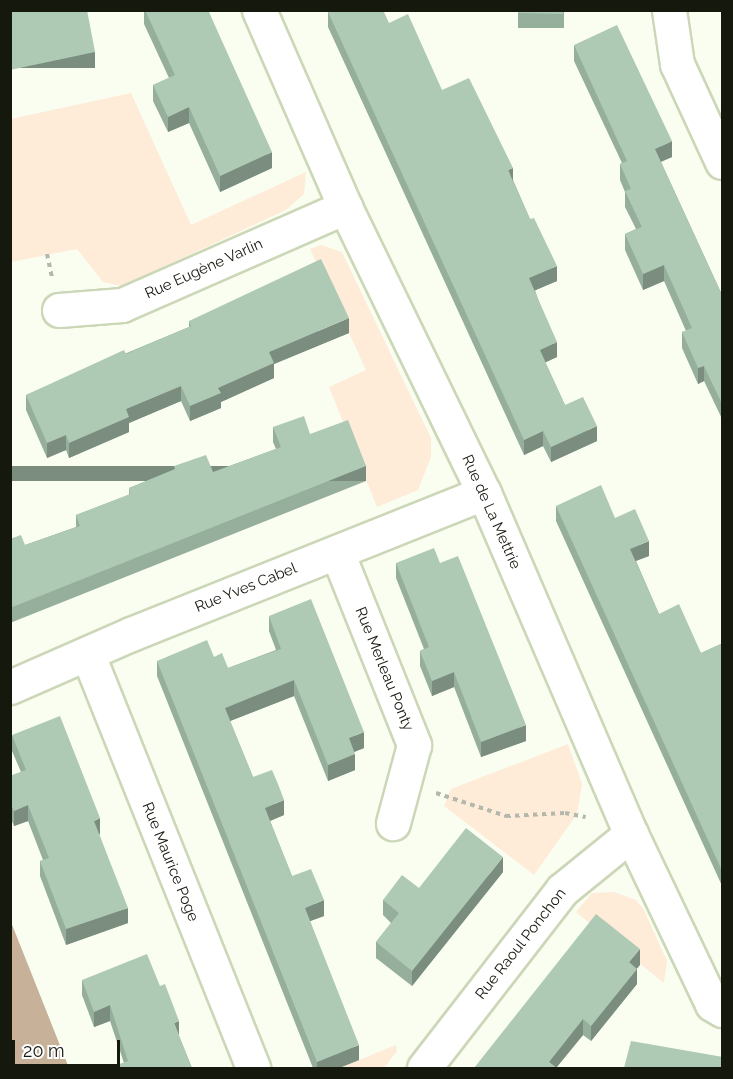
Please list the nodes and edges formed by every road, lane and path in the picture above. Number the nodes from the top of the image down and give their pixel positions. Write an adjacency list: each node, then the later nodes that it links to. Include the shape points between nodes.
1 (259, 10): 4 (street, Rue de La Mettrie)
2 (669, 10): 3 (street, via 678,64)
3 (723, 162)
4 (345, 207): 5 (street, Rue Eugène Varlin, via 122,304); 6 (street, Rue de La Mettrie)
5 (59, 310)
6 (484, 493): 7 (street, Rue Yves Cabel); 12 (street, Rue de La Mettrie)
7 (337, 552): 8 (street, Rue Yves Cabel); 10 (street, Rue Merleau Ponty, via 414,745)
8 (88, 655): 9 (street, Rue Yves Cabel); 14 (street, Rue Maurice Poge)
9 (10, 687)
10 (403, 784): 11 (street, Rue Merleau Ponty); 12 (path, via 506,816 577,814)
11 (393, 822)
12 (631, 834): 13 (street, Rue de La Mettrie, via 712,1004); 15 (street, Rue Raoul Ponchon, via 562,890)
13 (723, 1010)
14 (253, 1068)
15 (424, 1068)

